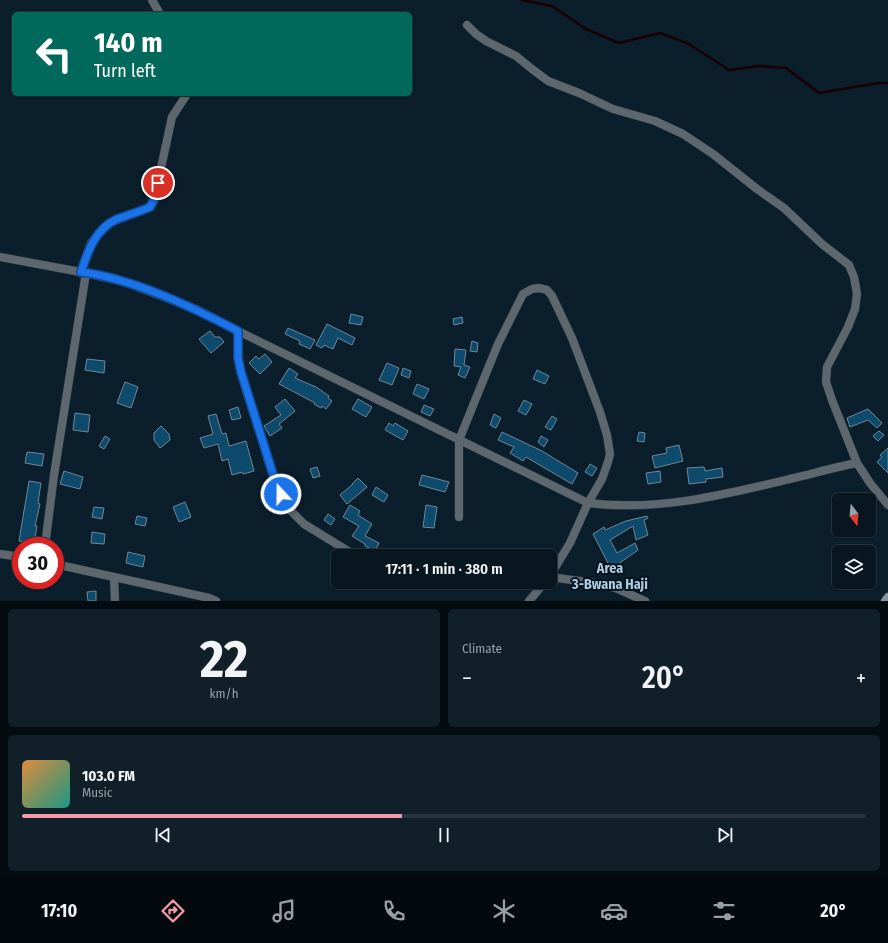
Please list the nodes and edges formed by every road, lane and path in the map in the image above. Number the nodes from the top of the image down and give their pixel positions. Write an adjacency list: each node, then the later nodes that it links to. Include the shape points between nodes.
1 (152, 0): 2 (street)
2 (159, 12)
3 (467, 25): 9 (street, via 476,34 516,56 548,81 579,92 613,109 655,121 683,134 784,208 849,266 857,294 855,309 827,367 826,382)
4 (186, 96): 6 (street, via 172,117 153,202 150,207 109,223 91,243)
5 (0, 257): 6 (street)
6 (84, 273): 7 (street, via 125,282 158,294 198,310); 13 (street)
7 (238, 331): 8 (street); 14 (street, via 241,372 285,505 304,524)
8 (459, 440): 10 (street); 10 (street, via 498,344 522,294 532,289 547,290 572,338 607,435 610,454 608,462 602,479); 12 (street)
9 (857, 464): 10 (street, via 710,497 633,505); 11 (street)
10 (588, 503): 17 (street)
11 (888, 505)
12 (459, 517)
13 (46, 537)
14 (345, 549)
15 (0, 554): 16 (street)
16 (12, 556)
17 (557, 564)
18 (64, 566): 19 (street)
19 (114, 576): 23 (street); 24 (street)
20 (557, 577): 26 (street, via 601,584)
21 (539, 589): 25 (street)
22 (888, 597): 27 (main road)
23 (212, 600)
24 (115, 601)
25 (529, 601)
26 (645, 601)
27 (885, 601)

